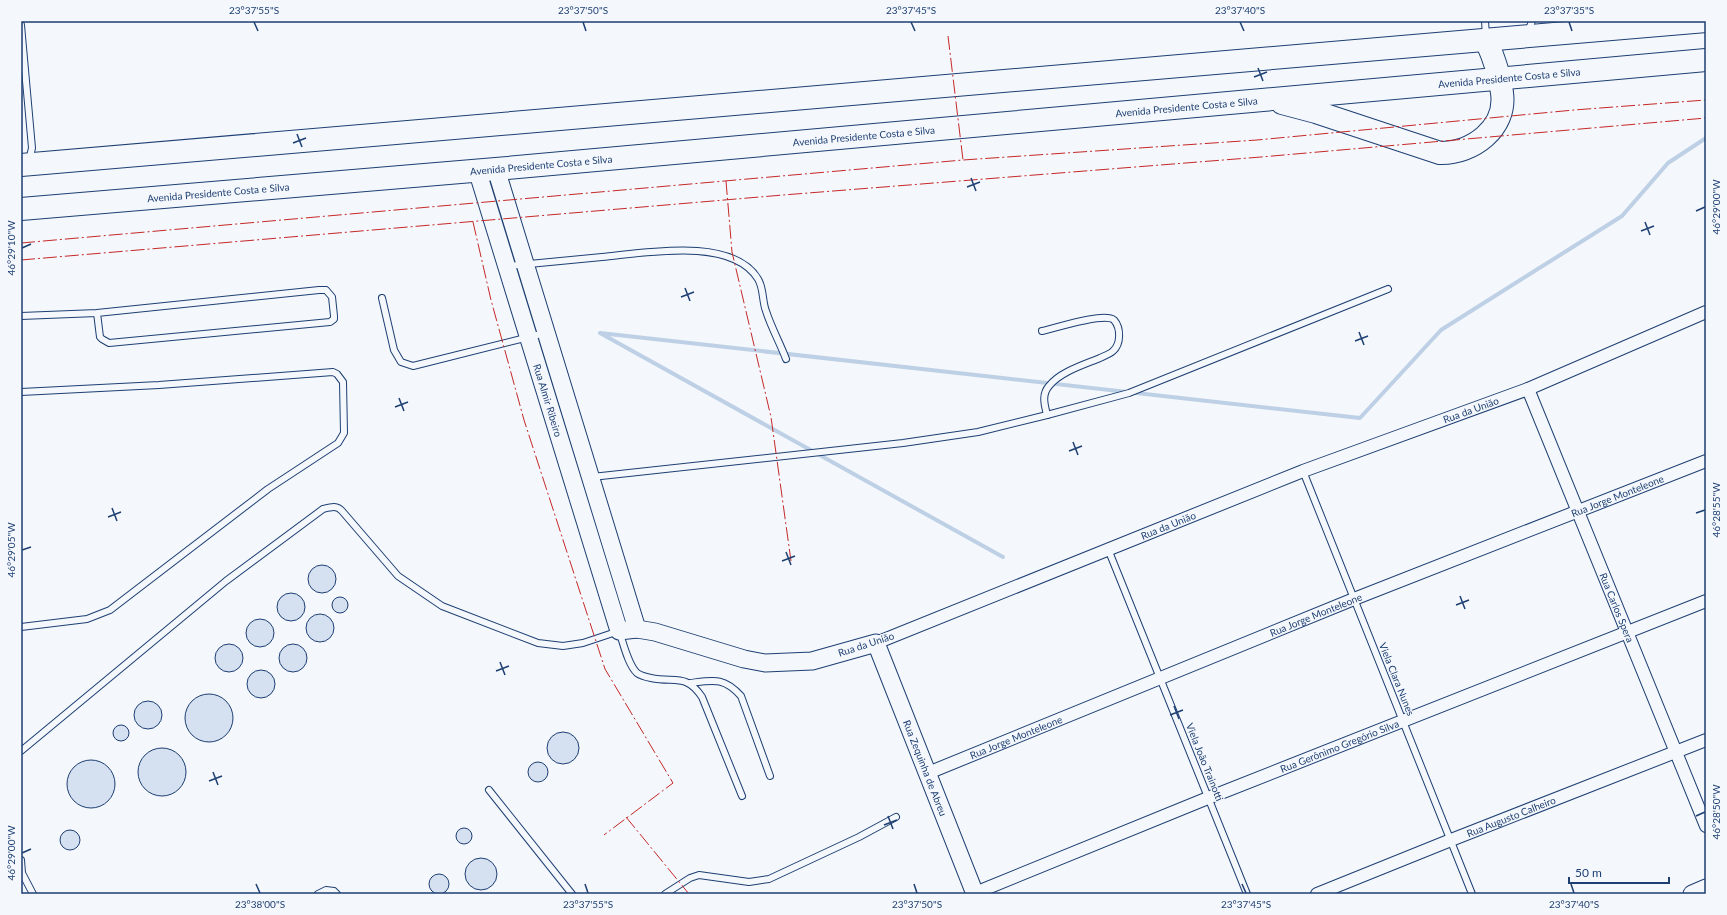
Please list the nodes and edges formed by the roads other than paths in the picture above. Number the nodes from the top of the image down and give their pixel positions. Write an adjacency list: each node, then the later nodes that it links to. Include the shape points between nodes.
1 (1706, 21): 3 (highway)
2 (21, 25): 9 (lane, via 32,148)
3 (1611, 25): 4 (highway)
4 (1530, 29): 5 (highway)
5 (1485, 30): 7 (highway); 9 (highway)
6 (1706, 60): 7 (highway, Avenida Presidente Costa e Silva)
7 (1499, 79): 8 (highway, Avenida Presidente Costa e Silva); 8 (highway, via 1502,103 1496,122 1489,133 1471,146 1450,153 1440,153 1316,112)
8 (1269, 100): 10 (highway, Avenida Presidente Costa e Silva)
9 (24, 164)
10 (486, 170): 11 (highway, Avenida Presidente Costa e Silva); 12 (street, Rua Almir Ribeiro); 13 (street, Rua Almir Ribeiro)
11 (21, 209)
12 (525, 264): 13 (lane); 20 (street, Rua Almir Ribeiro); 22 (lane, via 677,249 722,254 737,260 758,279 766,311)
13 (507, 267): 21 (street, Rua Almir Ribeiro)
14 (1388, 289): 25 (lane, via 1129,393)
15 (382, 298): 21 (lane, via 394,350 402,362 413,366)
16 (98, 312): 16 (lane, via 326,290 332,297 334,319 330,322 109,343 100,337); 18 (lane)
17 (1706, 312): 23 (street, Rua da União)
18 (21, 316)
19 (1042, 331): 25 (lane, via 1100,317 1111,318 1117,324 1119,336 1118,344 1113,351 1070,371 1048,386 1044,393)
20 (546, 333): 21 (lane); 28 (street, Rua Almir Ribeiro)
21 (528, 338): 35 (street, Rua Almir Ribeiro)
22 (786, 359)
23 (1528, 389): 27 (street, Rua da União); 29 (street, Rua Carlos Spera)
24 (21, 392): 33 (lane, via 333,372 343,382 344,433 338,443 268,489 110,610 87,619)
25 (1047, 415): 28 (lane, via 978,432 903,443)
26 (1706, 461): 29 (street, Rua Jorge Monteleone)
27 (1303, 471): 30 (street, Rua da União); 31 (lane, Viela Clara Nunes)
28 (591, 477): 34 (street, Rua Almir Ribeiro)
29 (1578, 511): 31 (street, Rua Jorge Monteleone); 36 (street, Rua Carlos Spera)
30 (1108, 549): 37 (street, Rua da União); 38 (lane, Viela João Trainotti)
31 (1354, 599): 38 (street, Rua Jorge Monteleone); 40 (lane, Viela Clara Nunes)
32 (1706, 601): 36 (street, Rua Gerônimo Gregório Silva)
33 (21, 627)
34 (637, 629): 35 (street, Rua da União); 37 (street, Rua da União, via 765,663 812,661)
35 (619, 631): 39 (lane, via 636,672 642,676); 42 (lane, via 583,643 563,646 538,643 442,606 398,576 339,507 323,509 226,581)
36 (1627, 632): 40 (street, Rua Gerônimo Gregório Silva); 43 (street, Rua Carlos Spera)
37 (876, 643): 44 (street, Rua Zequinha de Abreu)
38 (1160, 679): 44 (street, Rua Jorge Monteleone); 48 (lane, Viela João Trainotti)
39 (690, 683): 45 (lane, via 720,680 732,686 741,696); 47 (lane, via 702,697)
40 (1403, 721): 48 (street, Rua Gerônimo Gregório Silva); 51 (lane, Viela Clara Nunes)
41 (1706, 740): 43 (street, Rua Augusto Calheiro)
42 (21, 751)
43 (1676, 753): 50 (street, Rua Carlos Spera); 51 (street, Rua Augusto Calheiro)
44 (928, 773): 55 (street, Rua Zequinha de Abreu)
45 (770, 776)
46 (489, 790): 59 (lane)
47 (742, 796)
48 (1208, 798): 55 (street, Rua Gerônimo Gregório Silva); 61 (lane, Viela João Trainotti)
49 (896, 817): 60 (lane, via 769,879 750,882 699,875)
50 (1706, 826)
51 (1450, 840): 62 (street, Rua Augusto Calheiro); 63 (lane, Viela Clara Nunes)
52 (21, 860): 53 (lane)
53 (22, 873): 56 (lane)
54 (1706, 888): 64 (street)
55 (975, 893)
56 (33, 894)
57 (318, 894): 58 (lane, via 326,890)
58 (337, 894)
59 (572, 894)
60 (665, 894)
61 (1247, 894)
62 (1318, 894)
63 (1472, 894)
64 (1692, 894)

